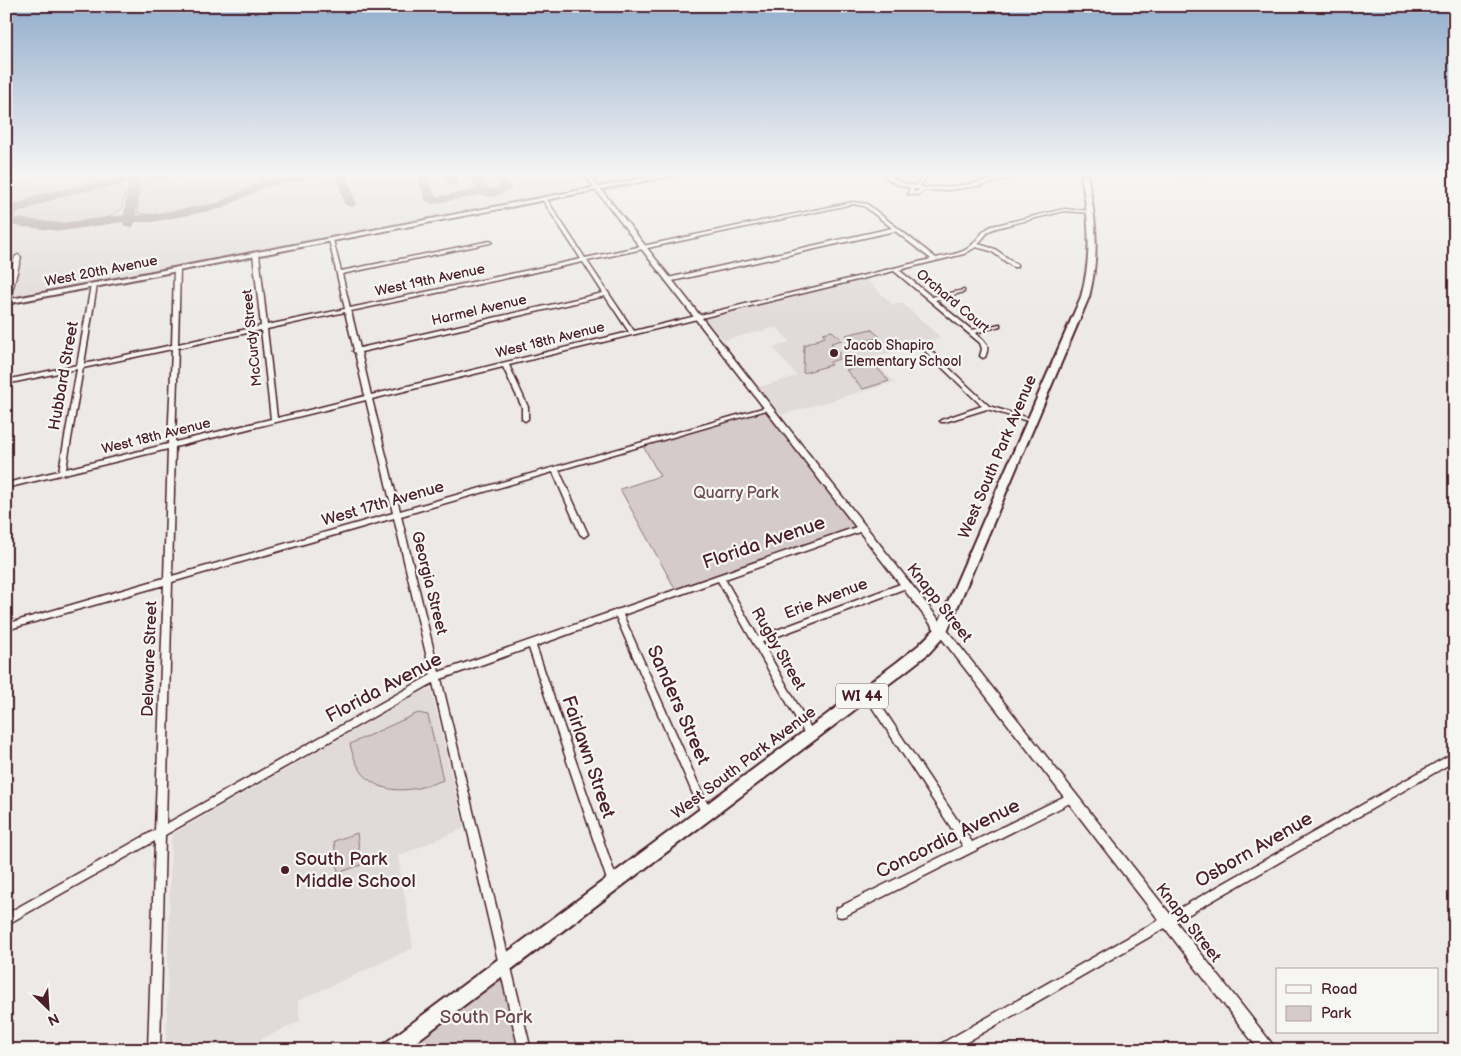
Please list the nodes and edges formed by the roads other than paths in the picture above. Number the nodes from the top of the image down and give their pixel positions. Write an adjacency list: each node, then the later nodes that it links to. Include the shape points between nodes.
1 (412, 224): 9 (main road, West 20th Avenue)
2 (561, 224): 15 (street)
3 (625, 224): 12 (street, Knapp Street)
4 (752, 224): 12 (street, West 19th Avenue)
5 (889, 224): 8 (street, West 19th Avenue)
6 (1005, 224): 11 (street, West 18th Avenue, via 988,230)
7 (1093, 224): 46 (main road, West South Park Avenue / WI 44, via 1095,244 1090,279)
8 (895, 229): 16 (street); 21 (street)
9 (330, 240): 13 (main road, West 20th Avenue); 20 (street, Georgia Street)
10 (490, 242): 20 (street)
11 (975, 245): 16 (street, West 18th Avenue); 17 (street, via 993,250)
12 (642, 246): 15 (street, West 19th Avenue); 21 (street, Knapp Street)
13 (256, 254): 18 (main road, West 20th Avenue); 30 (street, McCurdy Street)
14 (18, 257): 26 (street)
15 (584, 259): 24 (street); 27 (street, West 19th Avenue)
16 (935, 260): 19 (street, West 18th Avenue)
17 (1015, 266)
18 (177, 269): 22 (main road, West 20th Avenue); 33 (street, Delaware Street)
19 (895, 269): 25 (street, Orchard Court); 28 (street, West 18th Avenue)
20 (338, 273): 27 (street, Georgia Street)
21 (668, 280): 28 (street, Knapp Street)
22 (94, 285): 26 (main road, West 20th Avenue); 38 (street, Hubbard Street)
23 (962, 291): 25 (street)
24 (607, 294): 32 (street); 35 (street, Harmel Avenue)
25 (932, 299): 31 (street, Orchard Court)
26 (6, 302)
27 (347, 309): 30 (street, West 19th Avenue); 35 (street, Georgia Street)
28 (698, 317): 32 (street, West 18th Avenue); 42 (street, Knapp Street)
29 (998, 324): 31 (street)
30 (264, 327): 33 (street, West 19th Avenue); 44 (street, McCurdy Street)
31 (971, 332): 36 (street, Orchard Court, via 985,345)
32 (632, 333): 37 (street, West 18th Avenue)
33 (175, 346): 38 (street, West 19th Avenue); 47 (street, Delaware Street)
34 (926, 349): 41 (street)
35 (356, 351): 40 (street, Georgia Street)
36 (983, 356)
37 (505, 364): 40 (street, West 18th Avenue); 43 (street, via 525,407)
38 (80, 366): 39 (street, West 19th Avenue); 49 (street, Hubbard Street)
39 (6, 382)
40 (369, 397): 44 (street, West 18th Avenue); 51 (street, Georgia Street)
41 (987, 407): 45 (street); 46 (street)
42 (768, 408): 48 (street, West 17th Avenue); 52 (street, Knapp Street)
43 (525, 418)
44 (274, 420): 47 (street, West 18th Avenue)
45 (943, 421)
46 (1033, 421): 59 (main road, West South Park Avenue / WI 44)
47 (171, 446): 49 (street, West 18th Avenue); 55 (street, Delaware Street)
48 (555, 469): 51 (street, West 17th Avenue); 53 (street)
49 (62, 472): 50 (street, West 18th Avenue)
50 (6, 486)
51 (397, 514): 55 (street, West 17th Avenue); 62 (street, Georgia Street)
52 (862, 528): 54 (street, Florida Avenue); 56 (street, Knapp Street)
53 (584, 534)
54 (720, 578): 57 (street, Florida Avenue); 60 (street, Rugby Street)
55 (167, 580): 58 (street, West 17th Avenue); 68 (street, Delaware Street)
56 (906, 585): 59 (street, Knapp Street); 60 (street, Erie Avenue)
57 (618, 612): 61 (street, Florida Avenue); 67 (street, Sanders Street)
58 (6, 627)
59 (942, 630): 63 (main road, West South Park Avenue / WI 44, via 924,649); 66 (street, Knapp Street)
60 (756, 641): 64 (street, Rugby Street)
61 (531, 643): 62 (street, Florida Avenue); 70 (street, Fairlawn Street)
62 (436, 677): 68 (street, Florida Avenue); 74 (street, Georgia Street)
63 (867, 692): 64 (main road, West South Park Avenue / WI 44); 69 (street)
64 (810, 735): 67 (main road, West South Park Avenue / WI 44)
65 (1455, 756): 73 (street, Osborn Avenue)
66 (1071, 798): 69 (street, Concordia Avenue); 73 (street, Knapp Street)
67 (706, 812): 70 (main road, West South Park Avenue / WI 44)
68 (161, 832): 72 (street, Florida Avenue); 75 (street, Delaware Street)
69 (970, 847): 71 (street, Concordia Avenue)
70 (613, 883): 74 (main road, West South Park Avenue / WI 44)
71 (841, 912)
72 (6, 920)
73 (1167, 920): 78 (street, Osborn Avenue); 79 (street, Knapp Street)
74 (506, 962): 76 (main road, West South Park Avenue / WI 44); 77 (street, Georgia Street)
75 (154, 1050)
76 (390, 1050)
77 (525, 1050)
78 (941, 1050)
79 (1268, 1050)

